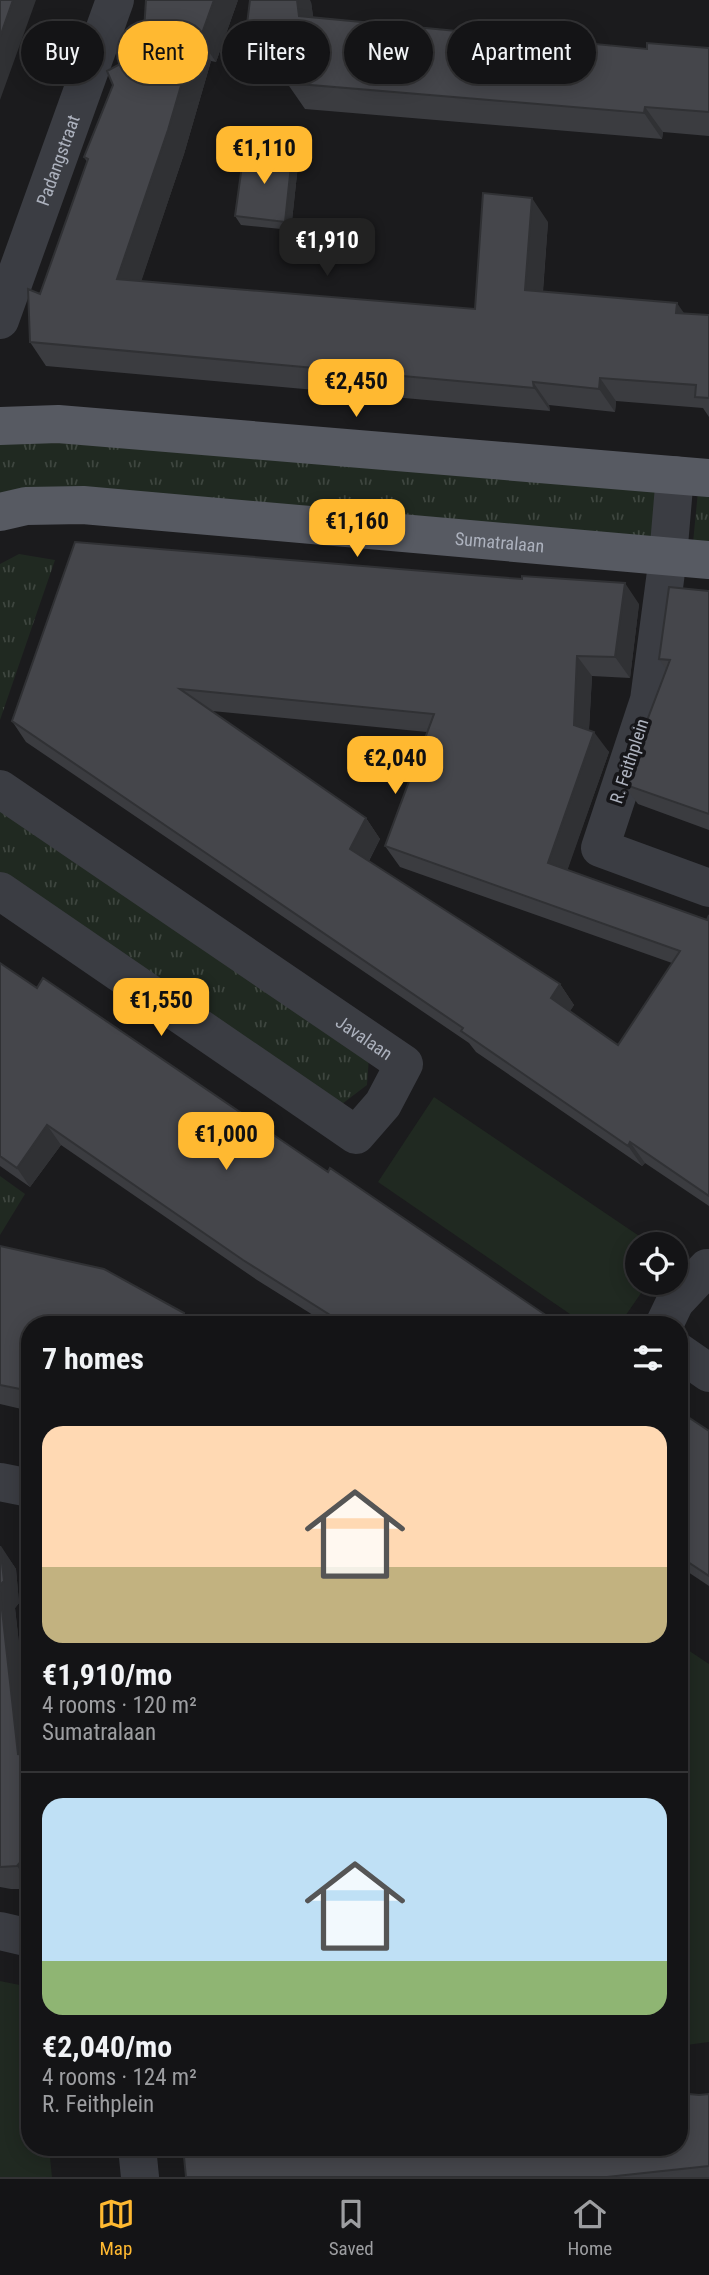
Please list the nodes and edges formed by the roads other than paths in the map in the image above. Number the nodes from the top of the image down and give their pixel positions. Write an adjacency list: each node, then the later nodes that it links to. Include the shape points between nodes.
1 (115, 0): 2 (street, Padangstraat)
2 (0, 320)
3 (0, 426): 4 (main road, via 58,424)
4 (692, 477): 6 (street)
5 (0, 512): 6 (main road, Sumatralaan, via 26,506 83,505)
6 (668, 557): 7 (main road, Sumatralaan); 9 (street, R. Feithplein, via 649,701 600,848)
7 (709, 560)
8 (0, 789): 10 (street, Javalaan, via 404,1064 383,1104 356,1135)
9 (709, 888)
10 (0, 891)
11 (709, 1269): 12 (street, via 675,1301)
12 (668, 1316)
13 (688, 1358): 14 (street)
14 (709, 1373)
15 (0, 1482): 16 (street)
16 (21, 1486)
17 (0, 1931): 18 (street)
18 (21, 1936)
19 (138, 2156): 20 (street)
20 (141, 2177)

